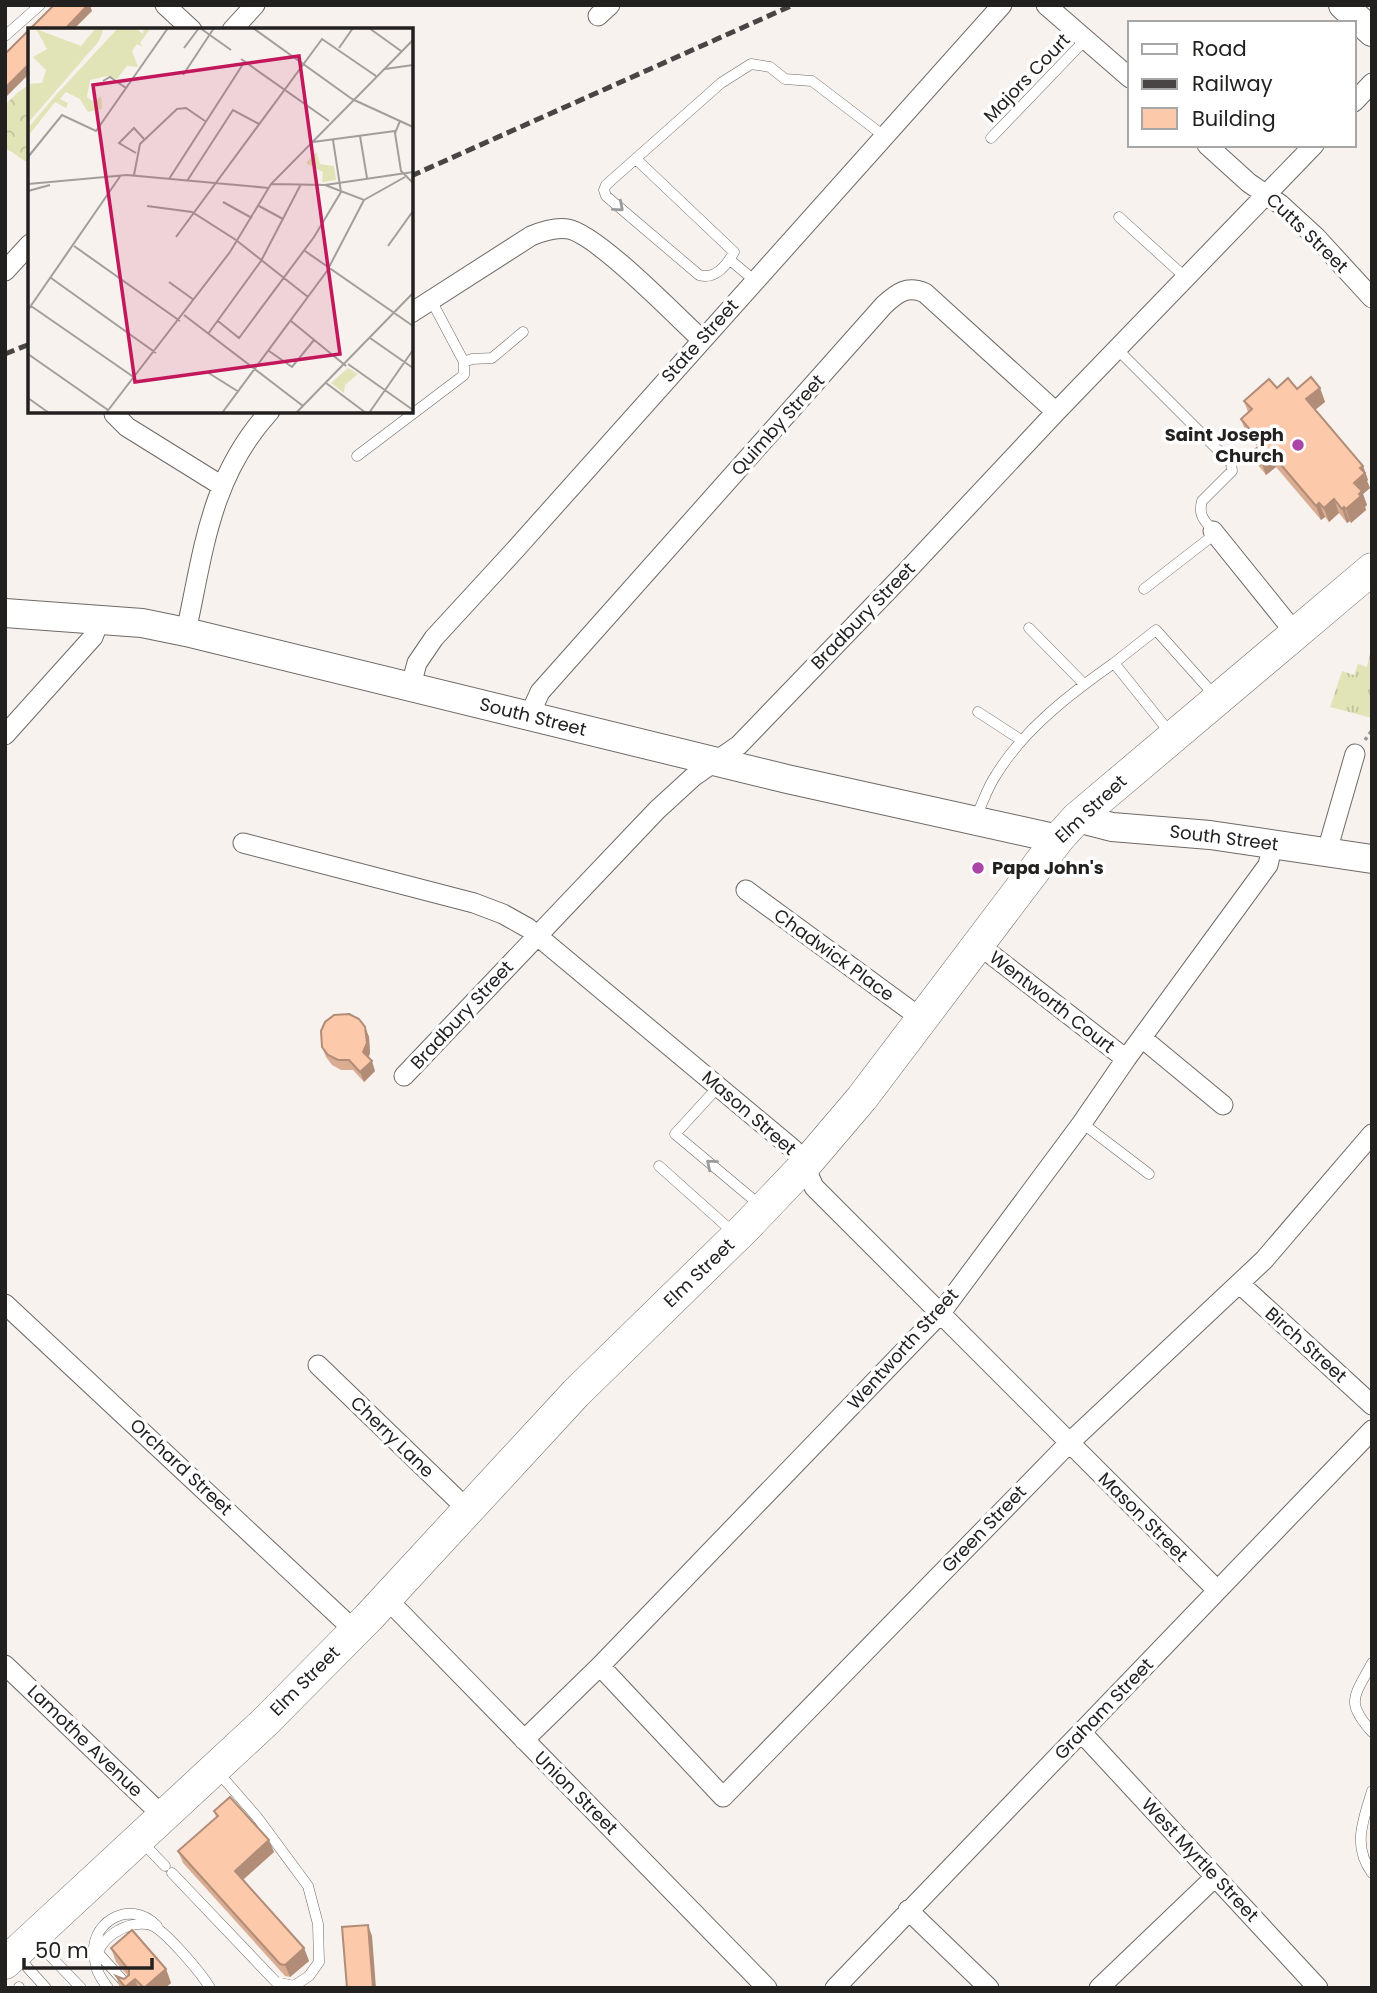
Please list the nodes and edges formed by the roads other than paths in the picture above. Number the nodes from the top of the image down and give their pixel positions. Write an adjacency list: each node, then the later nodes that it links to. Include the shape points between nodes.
1 (40, 5): 10 (lane)
2 (165, 5): 7 (street)
3 (255, 5): 8 (street)
4 (1002, 5): 15 (street, State Street)
5 (1046, 5): 11 (street)
6 (1343, 5): 9 (street)
7 (190, 28)
8 (234, 28)
9 (1372, 32)
10 (5, 36)
11 (1086, 39): 12 (street); 16 (lane, Majors Court)
12 (1128, 76)
13 (1372, 83): 14 (street)
14 (1356, 100)
15 (884, 136): 19 (lane, via 812,81 785,79 769,67 751,64 721,83); 26 (street, State Street)
16 (990, 138)
17 (1209, 147): 20 (street, Cutts Street)
18 (1312, 147): 20 (street, Bradbury Street)
19 (636, 159): 23 (lane, via 729,245 734,252); 23 (lane, one-way to 23, via 606,185 606,196 699,275 713,276)
20 (1268, 194): 25 (street, Bradbury Street); 27 (street, Cutts Street)
21 (1119, 217): 25 (lane)
22 (28, 246): 24 (street)
23 (730, 260): 26 (lane)
24 (5, 271)
25 (1186, 278): 32 (street, Bradbury Street)
26 (754, 280): 31 (street, State Street)
27 (1372, 298)
28 (431, 300): 29 (street); 31 (street, via 531,236 567,229 610,255); 33 (lane)
29 (413, 312)
30 (523, 332): 33 (lane, via 492,358)
31 (701, 339): 49 (street, State Street, via 434,638 416,663)
32 (1116, 349): 34 (street, Bradbury Street); 39 (lane, via 1230,463 1232,471 1200,506 1201,516)
33 (464, 362): 37 (lane, via 464,374)
34 (1056, 412): 52 (street, Quimby Street, via 925,293 911,289 898,293 540,692); 57 (street, Bradbury Street, via 739,745)
35 (114, 413): 38 (street, via 127,427)
36 (268, 413): 38 (street, via 241,448)
37 (357, 456)
38 (222, 486): 45 (street)
39 (1214, 532): 41 (lane); 46 (street)
40 (1372, 569): 46 (main road, Elm Street)
41 (1144, 589)
42 (5, 613): 43 (street, South Street)
43 (100, 620): 45 (street, South Street); 53 (street, via 93,637)
44 (1029, 628): 48 (lane)
45 (186, 632): 49 (street, South Street)
46 (1296, 634): 50 (main road, Elm Street)
47 (1114, 663): 48 (lane); 50 (lane, via 1156,630); 54 (lane)
48 (1084, 684): 55 (lane)
49 (411, 685): 52 (street, South Street)
50 (1218, 699): 54 (main road, Elm Street)
51 (978, 712): 55 (lane)
52 (529, 716): 57 (street, South Street)
53 (5, 735)
54 (1173, 737): 59 (main road, Elm Street)
55 (1021, 740): 58 (lane, via 995,776)
56 (1355, 754): 62 (street)
57 (717, 762): 58 (street, South Street); 65 (street, Bradbury Street, via 657,810)
58 (975, 820): 59 (street, South Street)
59 (1067, 828): 61 (street, South Street, via 1112,827); 66 (main road, Elm Street)
60 (243, 843): 65 (street, Mason Street, via 485,906)
61 (1273, 844): 62 (street, South Street); 68 (street, Wentworth Street, via 1268,865)
62 (1327, 852): 63 (street, South Street)
63 (1372, 859)
64 (746, 890): 67 (street, Chadwick Place)
65 (538, 936): 70 (street, Bradbury Street); 71 (street, Mason Street)
66 (979, 945): 67 (main road, Elm Street); 69 (street, Wentworth Court)
67 (922, 1019): 75 (main road, Elm Street)
68 (1142, 1038): 69 (street, Wentworth Street); 72 (street)
69 (1126, 1059): 73 (street, Wentworth Street)
70 (404, 1076)
71 (719, 1087): 75 (street, Mason Street, via 793,1149); 78 (lane, one-way to 71, via 676,1134)
72 (1223, 1105)
73 (1082, 1123): 77 (lane); 82 (street, Wentworth Street)
74 (1371, 1136): 80 (street, Green Street)
75 (805, 1165): 78 (main road, Elm Street); 82 (street, Mason Street, via 814,1187)
76 (659, 1166): 79 (lane)
77 (1149, 1174)
78 (764, 1208): 79 (main road, Elm Street)
79 (737, 1236): 87 (main road, Elm Street, via 576,1393)
80 (1240, 1284): 84 (street, Birch Street); 86 (street, Green Street)
81 (5, 1304): 90 (street, Orchard Street)
82 (940, 1314): 86 (street, Mason Street); 93 (street, Wentworth Street)
83 (318, 1365): 87 (street, Cherry Lane)
84 (1372, 1405)
85 (1372, 1430): 88 (street, Graham Street)
86 (1069, 1443): 88 (street, Mason Street); 93 (street, Green Street, via 723,1797)
87 (467, 1508): 89 (main road, Elm Street)
88 (1217, 1590): 95 (street, Graham Street)
89 (386, 1598): 90 (main road, Elm Street); 96 (street, Union Street)
90 (355, 1631): 97 (main road, Elm Street)
91 (1372, 1663): 94 (lane, via 1354,1699 1356,1712)
92 (5, 1665): 99 (street, Lamothe Avenue)
93 (600, 1666): 96 (street, Wentworth Street)
94 (1372, 1732)
95 (1082, 1733): 102 (street, West Myrtle Street); 103 (street, Graham Street)
96 (524, 1740): 111 (street, Union Street)
97 (215, 1768): 99 (main road, Elm Street); 100 (lane, via 308,1886 318,1924 318,1962 309,1976 294,1986 276,1982)
98 (1372, 1791): 101 (lane, via 1359,1841)
99 (164, 1817): 100 (main road, Elm Street)
100 (139, 1839): 104 (main road, Elm Street)
101 (1372, 1873)
102 (1215, 1877): 114 (street); 115 (street, West Myrtle Street)
103 (908, 1910): 112 (street, Graham Street); 113 (street)
104 (18, 1952): 107 (lane); 108 (lane)
105 (97, 1959): 106 (lane); 109 (lane); 110 (lane, via 95,1938 103,1925 119,1914 145,1917)
106 (125, 1987)
107 (46, 1988)
108 (81, 1988)
109 (108, 1988)
110 (210, 1988)
111 (767, 1988)
112 (835, 1988)
113 (989, 1988)
114 (1099, 1988)
115 (1318, 1988)

